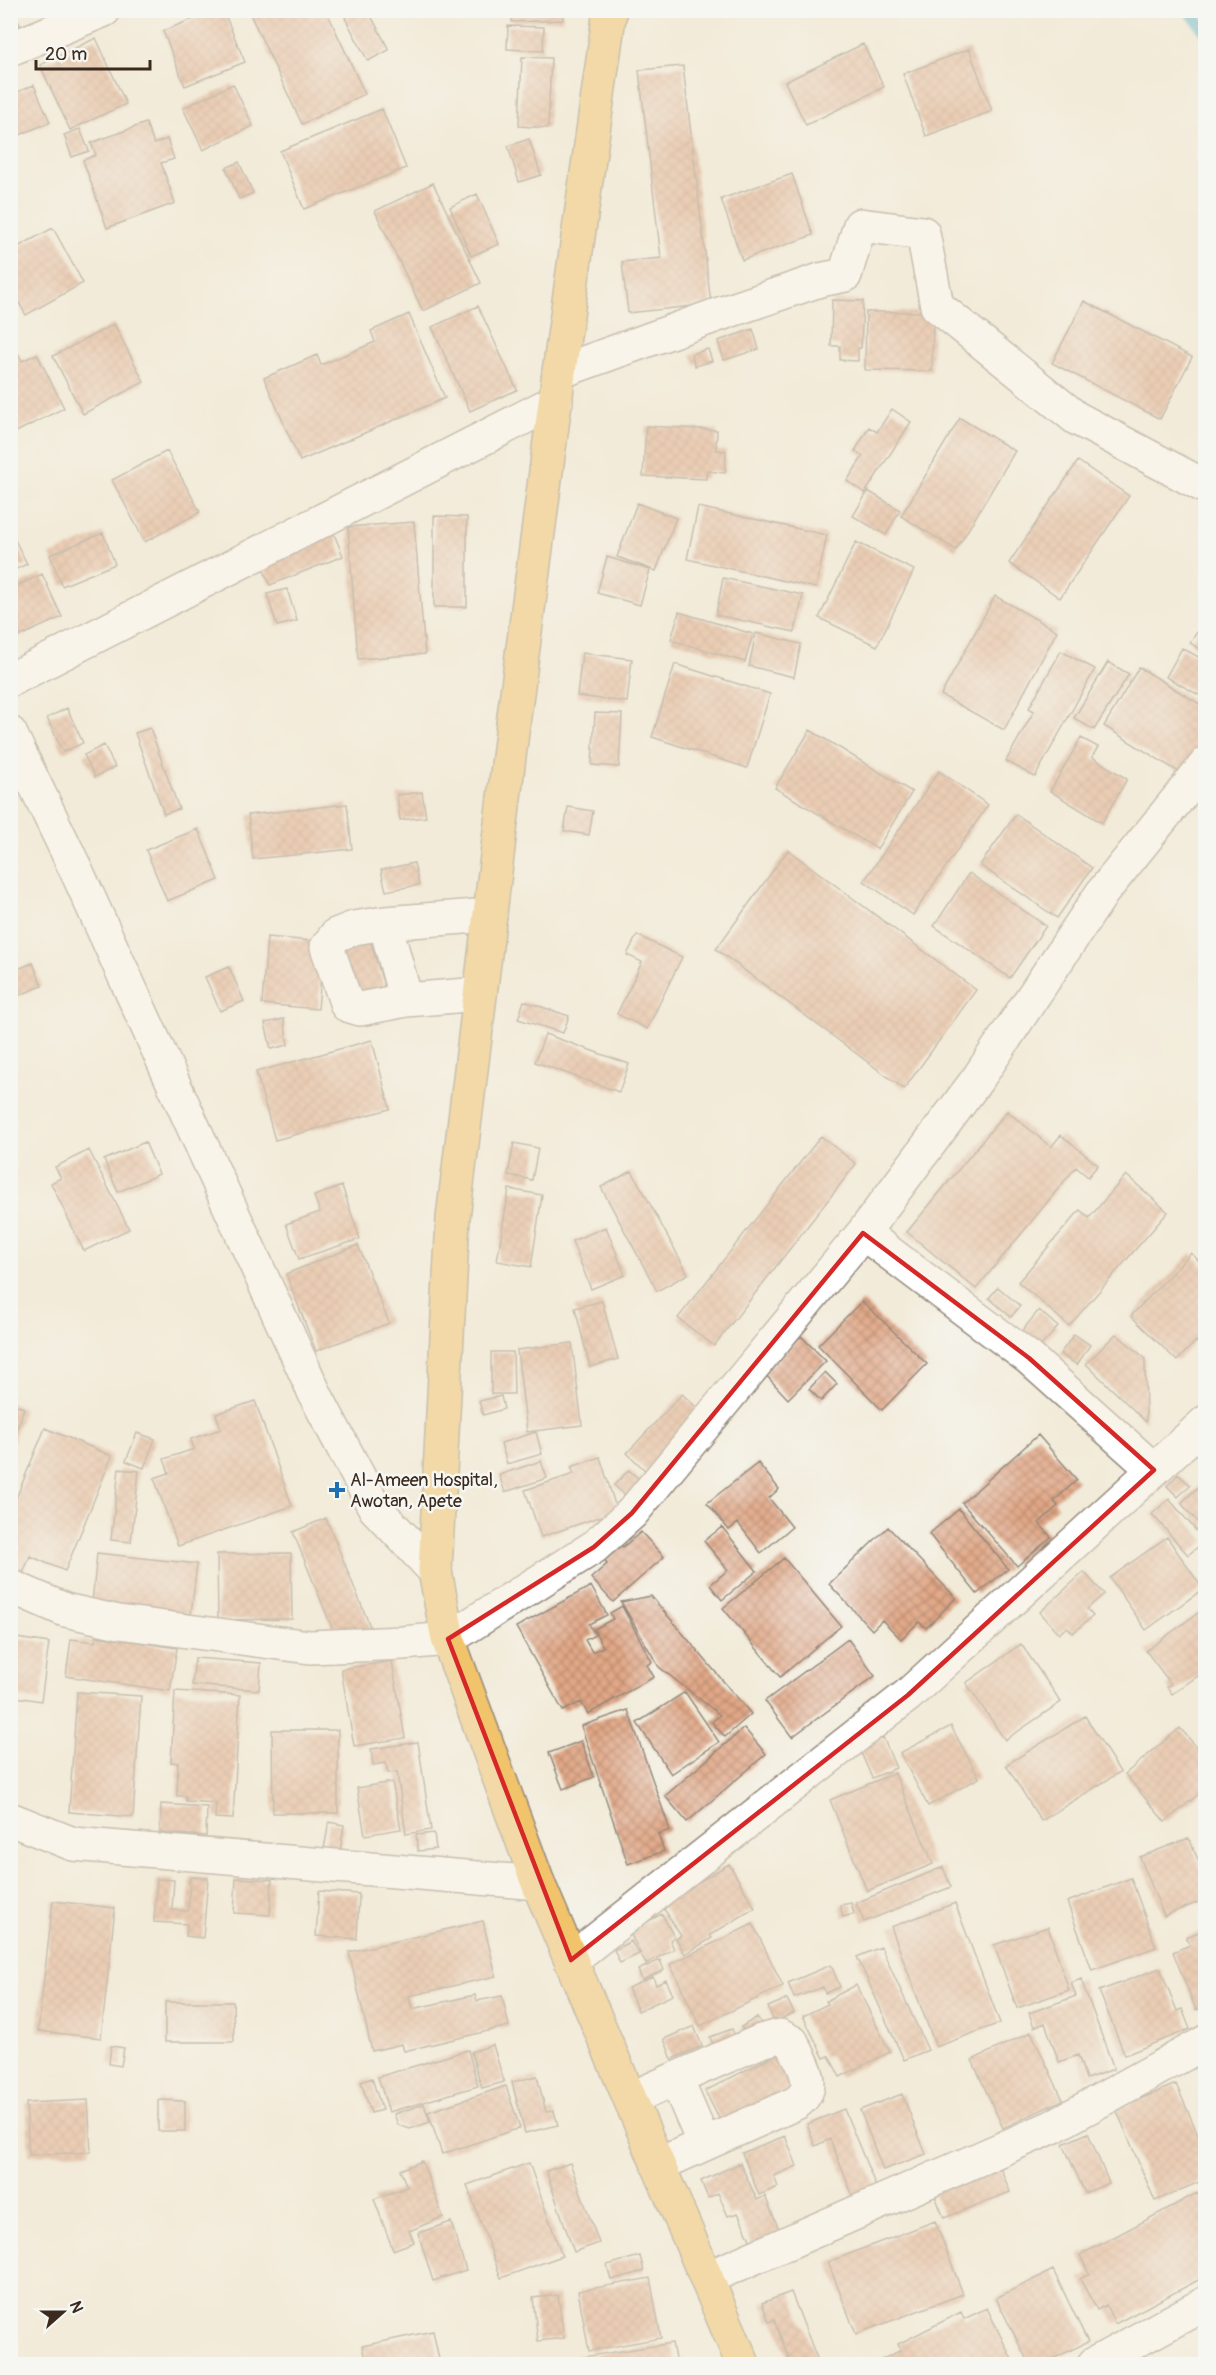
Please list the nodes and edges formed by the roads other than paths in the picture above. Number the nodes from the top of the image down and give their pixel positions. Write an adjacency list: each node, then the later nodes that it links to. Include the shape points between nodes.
1 (104, 10): 3 (street)
2 (610, 10): 4 (main road)
3 (10, 50)
4 (557, 387): 5 (street, via 717,315 845,275 860,225 923,233 937,306 1076,417); 6 (street); 9 (main road)
5 (1206, 487)
6 (10, 680)
7 (14, 750): 16 (street, via 77,872 316,1396 375,1508)
8 (1206, 764): 13 (street, via 1102,893 979,1077)
9 (490, 915): 10 (street); 11 (main road)
10 (385, 923): 12 (street); 12 (street, via 345,930 327,947 347,1005 360,1009)
11 (480, 994): 12 (street); 16 (main road, via 453,1218)
12 (406, 1000)
13 (863, 1233): 15 (street, via 1029,1358); 18 (street, via 632,1513 594,1547)
14 (1206, 1422): 15 (street)
15 (1154, 1470): 21 (street, via 908,1695)
16 (435, 1571): 18 (main road)
17 (10, 1586): 18 (street, via 65,1610 119,1622 310,1647)
18 (448, 1639): 20 (main road)
19 (10, 1819): 20 (street, via 73,1844)
20 (538, 1883): 21 (main road)
21 (571, 1960): 24 (main road)
22 (1206, 2042): 27 (street, via 1052,2127)
23 (676, 2079): 24 (street); 25 (street); 25 (street, via 770,2037 780,2036 792,2042 808,2081 809,2090 804,2097)
24 (632, 2098): 26 (main road)
25 (704, 2144): 26 (street)
26 (658, 2165): 27 (main road)
27 (707, 2278): 29 (main road)
28 (1206, 2303): 30 (street)
29 (744, 2364)
30 (1094, 2364)

